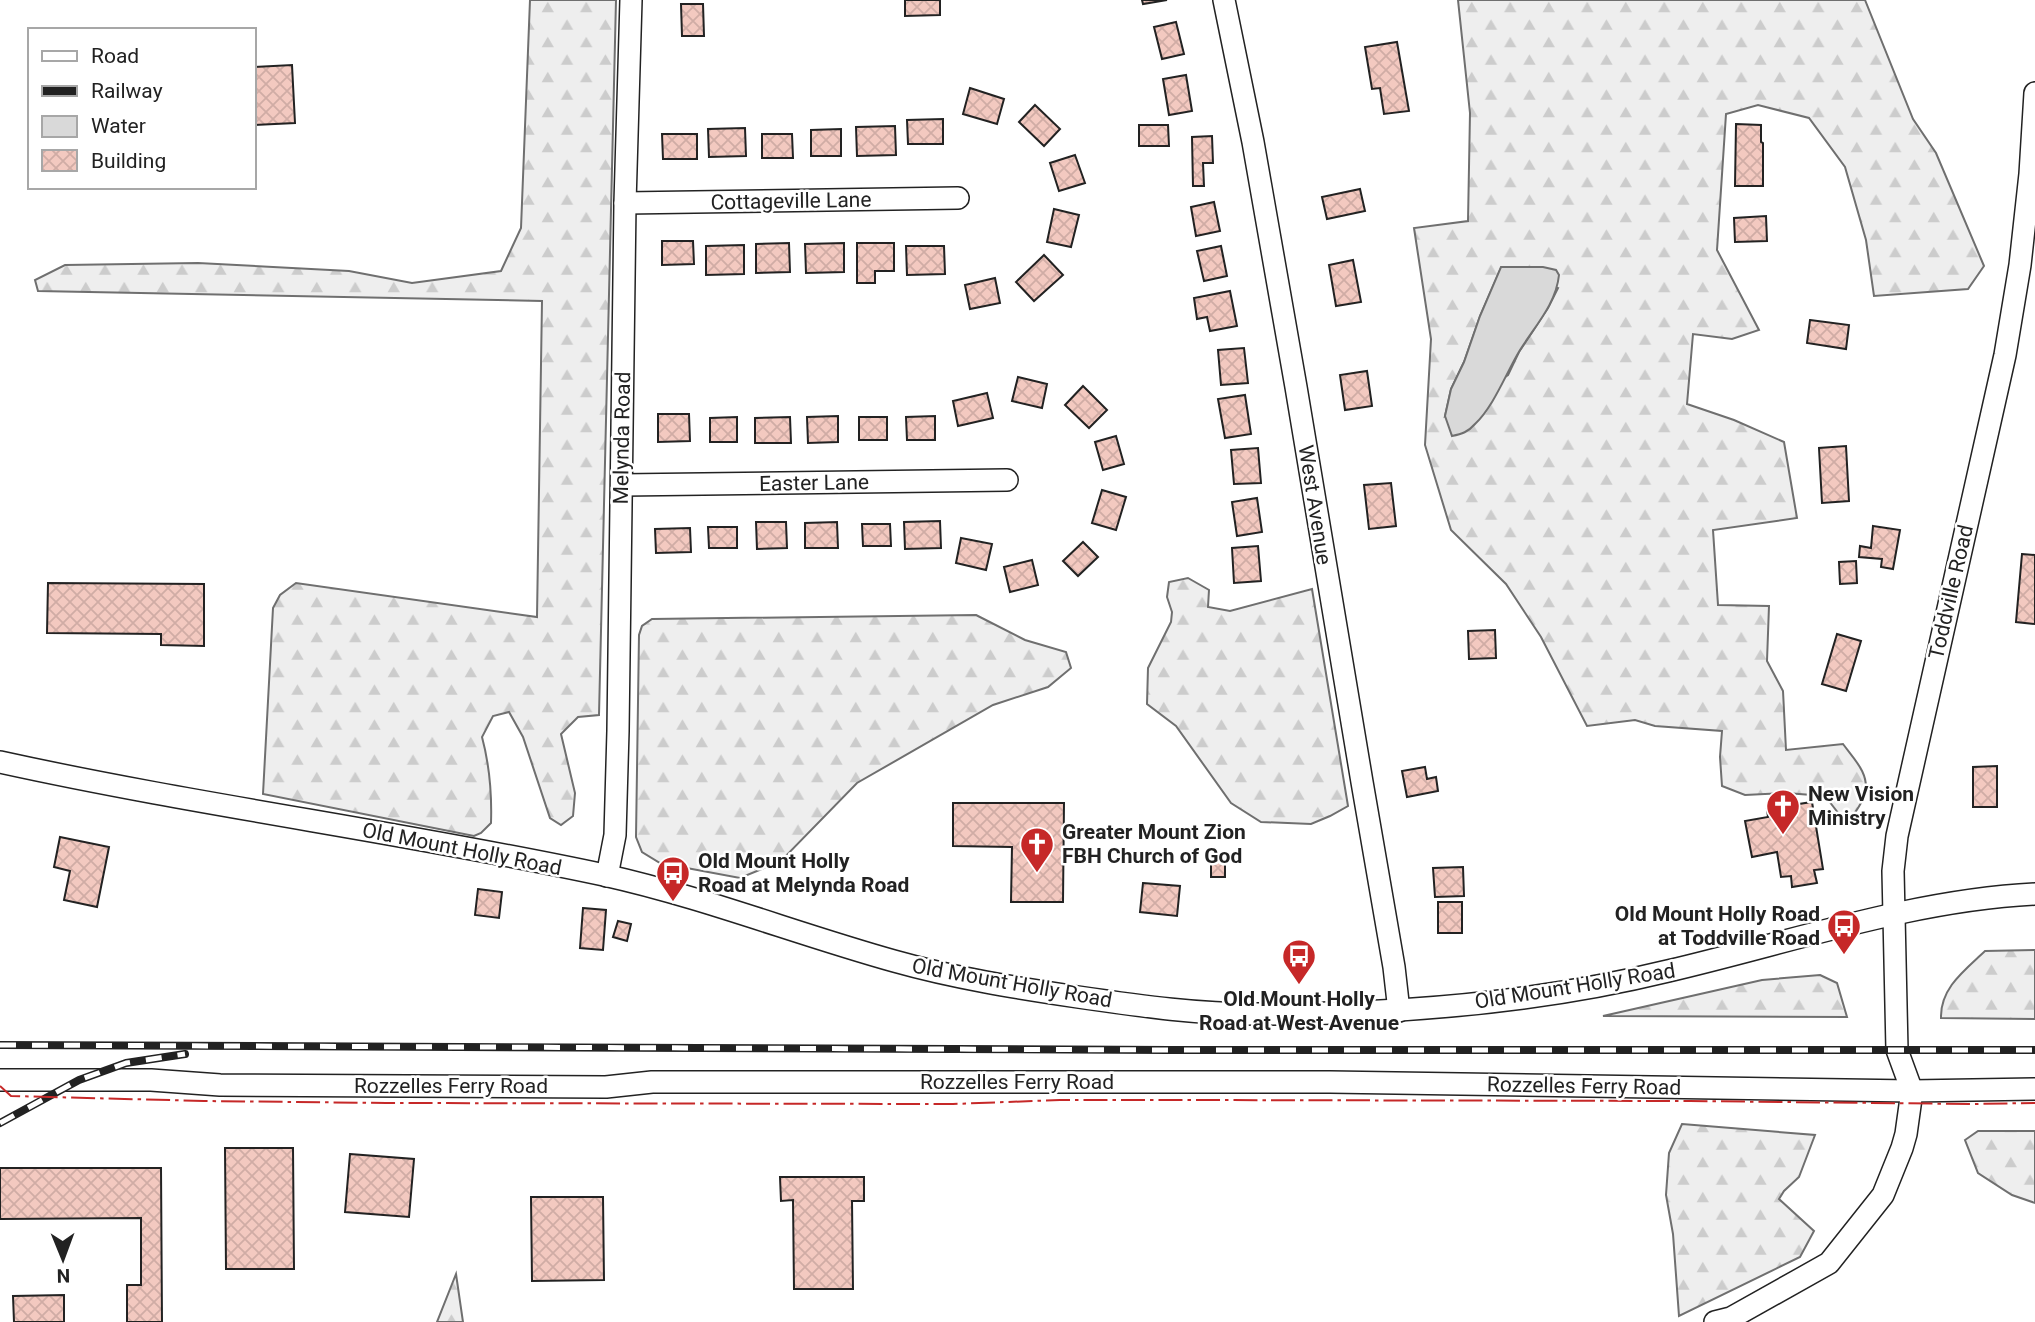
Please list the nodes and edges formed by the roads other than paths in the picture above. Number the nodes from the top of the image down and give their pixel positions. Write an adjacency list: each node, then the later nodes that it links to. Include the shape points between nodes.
1 (631, 0): 6 (street, Melynda Road)
2 (1224, 0): 13 (street, West Avenue, via 1296,387)
3 (2035, 93): 4 (street, Toddville Road)
4 (2034, 123): 12 (street, Toddville Road, via 2020,265 2005,355 1897,836)
5 (958, 198): 6 (street, Cottageville Lane)
6 (625, 203): 8 (street, Melynda Road)
7 (1007, 480): 8 (street, Easter Lane)
8 (622, 485): 10 (street, Melynda Road, via 615,835)
9 (0, 762): 10 (street, Old Mount Holly Road)
10 (607, 876): 13 (street, Old Mount Holly Road, via 894,961 1035,990 1203,1013)
11 (2035, 894): 12 (street, Old Mount Holly Road)
12 (1893, 916): 13 (street, Old Mount Holly Road, via 1621,981); 16 (street, Toddville Road, via 1897,1050)
13 (1399, 1011)
14 (0, 1080): 16 (street, Rozzelles Ferry Road, via 606,1087 652,1082 1330,1082)
15 (2035, 1089): 16 (street, Rozzelles Ferry Road)
16 (1912, 1091): 17 (street, via 1906,1134 1883,1195 1829,1263 1731,1318)
17 (1715, 1322)

